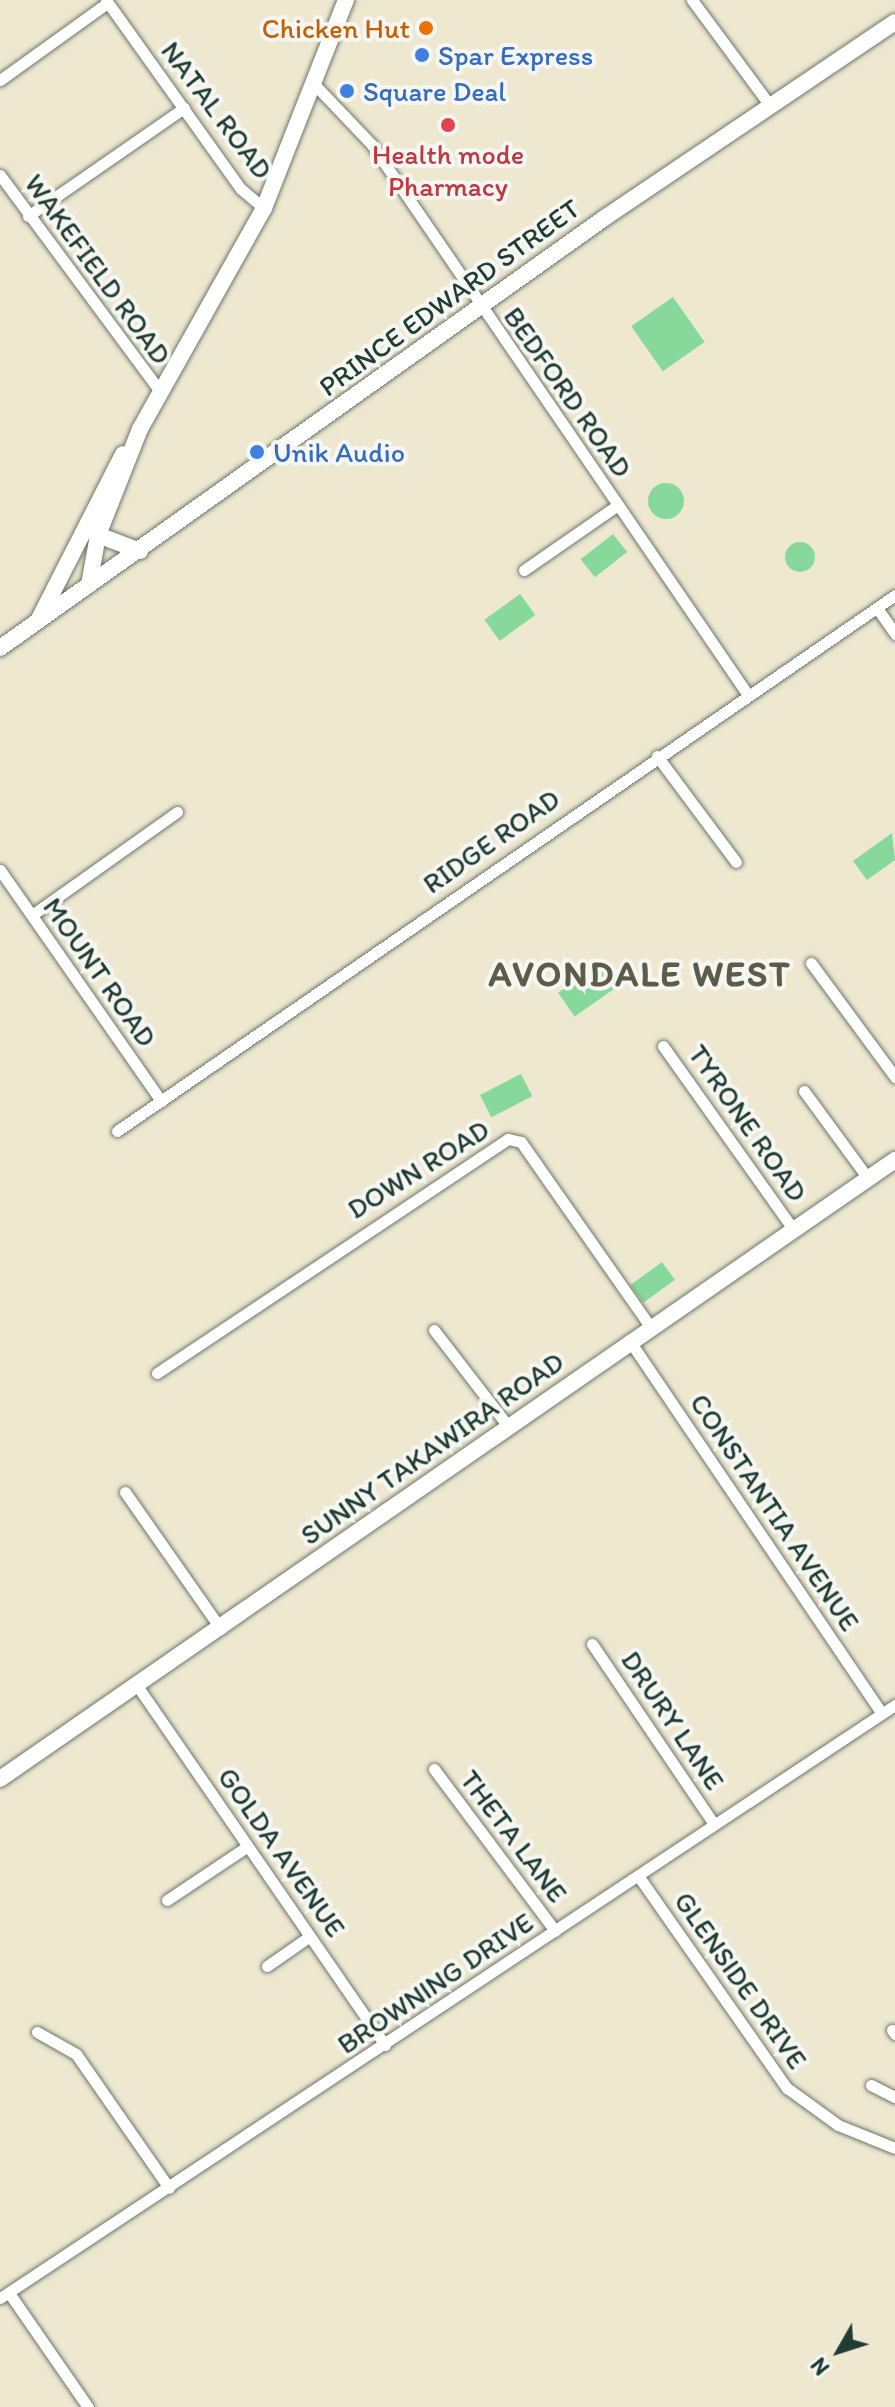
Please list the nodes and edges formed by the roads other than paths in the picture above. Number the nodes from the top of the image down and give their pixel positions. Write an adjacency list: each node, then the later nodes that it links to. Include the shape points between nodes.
1 (346, 0): 6 (main road)
2 (692, 0): 7 (street)
3 (106, 1): 5 (street); 8 (street, NATAL ROAD)
4 (895, 22): 7 (main road, PRINCE EDWARD STREET)
5 (0, 80)
6 (314, 84): 10 (main road); 12 (street, BEDFORD ROAD, via 372,145)
7 (769, 104): 12 (main road, PRINCE EDWARD STREET)
8 (184, 108): 10 (street, NATAL ROAD, via 241,189); 11 (street)
9 (0, 175): 11 (street, WAKEFIELD ROAD)
10 (264, 208): 13 (main road)
11 (28, 216): 13 (street, WAKEFIELD ROAD)
12 (480, 308): 15 (street, BEDFORD ROAD); 17 (main road, PRINCE EDWARD STREET)
13 (159, 390): 14 (main road)
14 (140, 429): 16 (main road); 18 (main road)
15 (618, 505): 19 (street); 26 (street, BEDFORD ROAD)
16 (98, 535): 17 (main road); 20 (main road)
17 (140, 551): 20 (main road, PRINCE EDWARD STREET)
18 (67, 554): 20 (main road); 23 (main road)
19 (524, 570)
20 (89, 585): 23 (main road, PRINCE EDWARD STREET)
21 (895, 595): 22 (street, RIDGE ROAD)
22 (877, 608): 24 (street); 26 (street, RIDGE ROAD)
23 (38, 620): 25 (main road, PRINCE EDWARD STREET)
24 (895, 634)
25 (0, 648)
26 (748, 695): 27 (street, RIDGE ROAD)
27 (657, 756): 29 (street); 36 (street, RIDGE ROAD)
28 (177, 812): 31 (street)
29 (736, 862)
30 (0, 870): 31 (street, MOUNT ROAD)
31 (32, 915): 36 (street, MOUNT ROAD)
32 (811, 963): 34 (street)
33 (663, 1046): 40 (street, TYRONE ROAD)
34 (895, 1077)
35 (804, 1091): 39 (street)
36 (161, 1101): 37 (street, RIDGE ROAD)
37 (117, 1131)
38 (895, 1160): 39 (main road, SUNNY TAKAWIRA ROAD)
39 (867, 1177): 40 (main road, SUNNY TAKAWIRA ROAD)
40 (793, 1229): 41 (main road, SUNNY TAKAWIRA ROAD)
41 (650, 1326): 43 (main road, SUNNY TAKAWIRA ROAD); 44 (street, DOWN ROAD, via 521,1142 508,1139)
42 (434, 1330): 45 (street)
43 (629, 1340): 45 (main road, SUNNY TAKAWIRA ROAD); 51 (street, CONSTANTIA AVENUE)
44 (157, 1373)
45 (508, 1426): 47 (main road, SUNNY TAKAWIRA ROAD)
46 (125, 1492): 47 (street)
47 (221, 1629): 49 (main road, SUNNY TAKAWIRA ROAD)
48 (592, 1644): 54 (street, DRURY LANE)
49 (138, 1687): 53 (main road, SUNNY TAKAWIRA ROAD); 55 (street, GOLDA AVENUE)
50 (895, 1705): 51 (street, BROWNING DRIVE)
51 (881, 1712): 54 (street, BROWNING DRIVE)
52 (434, 1769): 58 (street, THETA LANE)
53 (0, 1779)
54 (714, 1824): 56 (street, BROWNING DRIVE)
55 (248, 1846): 57 (street); 59 (street, GOLDA AVENUE)
56 (639, 1877): 58 (street, BROWNING DRIVE); 65 (street, GLENSIDE DRIVE, via 787,2088 838,2125)
57 (167, 1900)
58 (555, 1931): 62 (street, BROWNING DRIVE)
59 (310, 1936): 60 (street); 62 (street, GOLDA AVENUE)
60 (267, 1966)
61 (37, 2032): 66 (street, via 76,2054)
62 (385, 2045): 66 (street, BROWNING DRIVE)
63 (871, 2085): 64 (street)
64 (895, 2097)
65 (895, 2148)
66 (169, 2188): 67 (street, BROWNING DRIVE)
67 (4, 2296): 68 (street)
68 (88, 2407)

